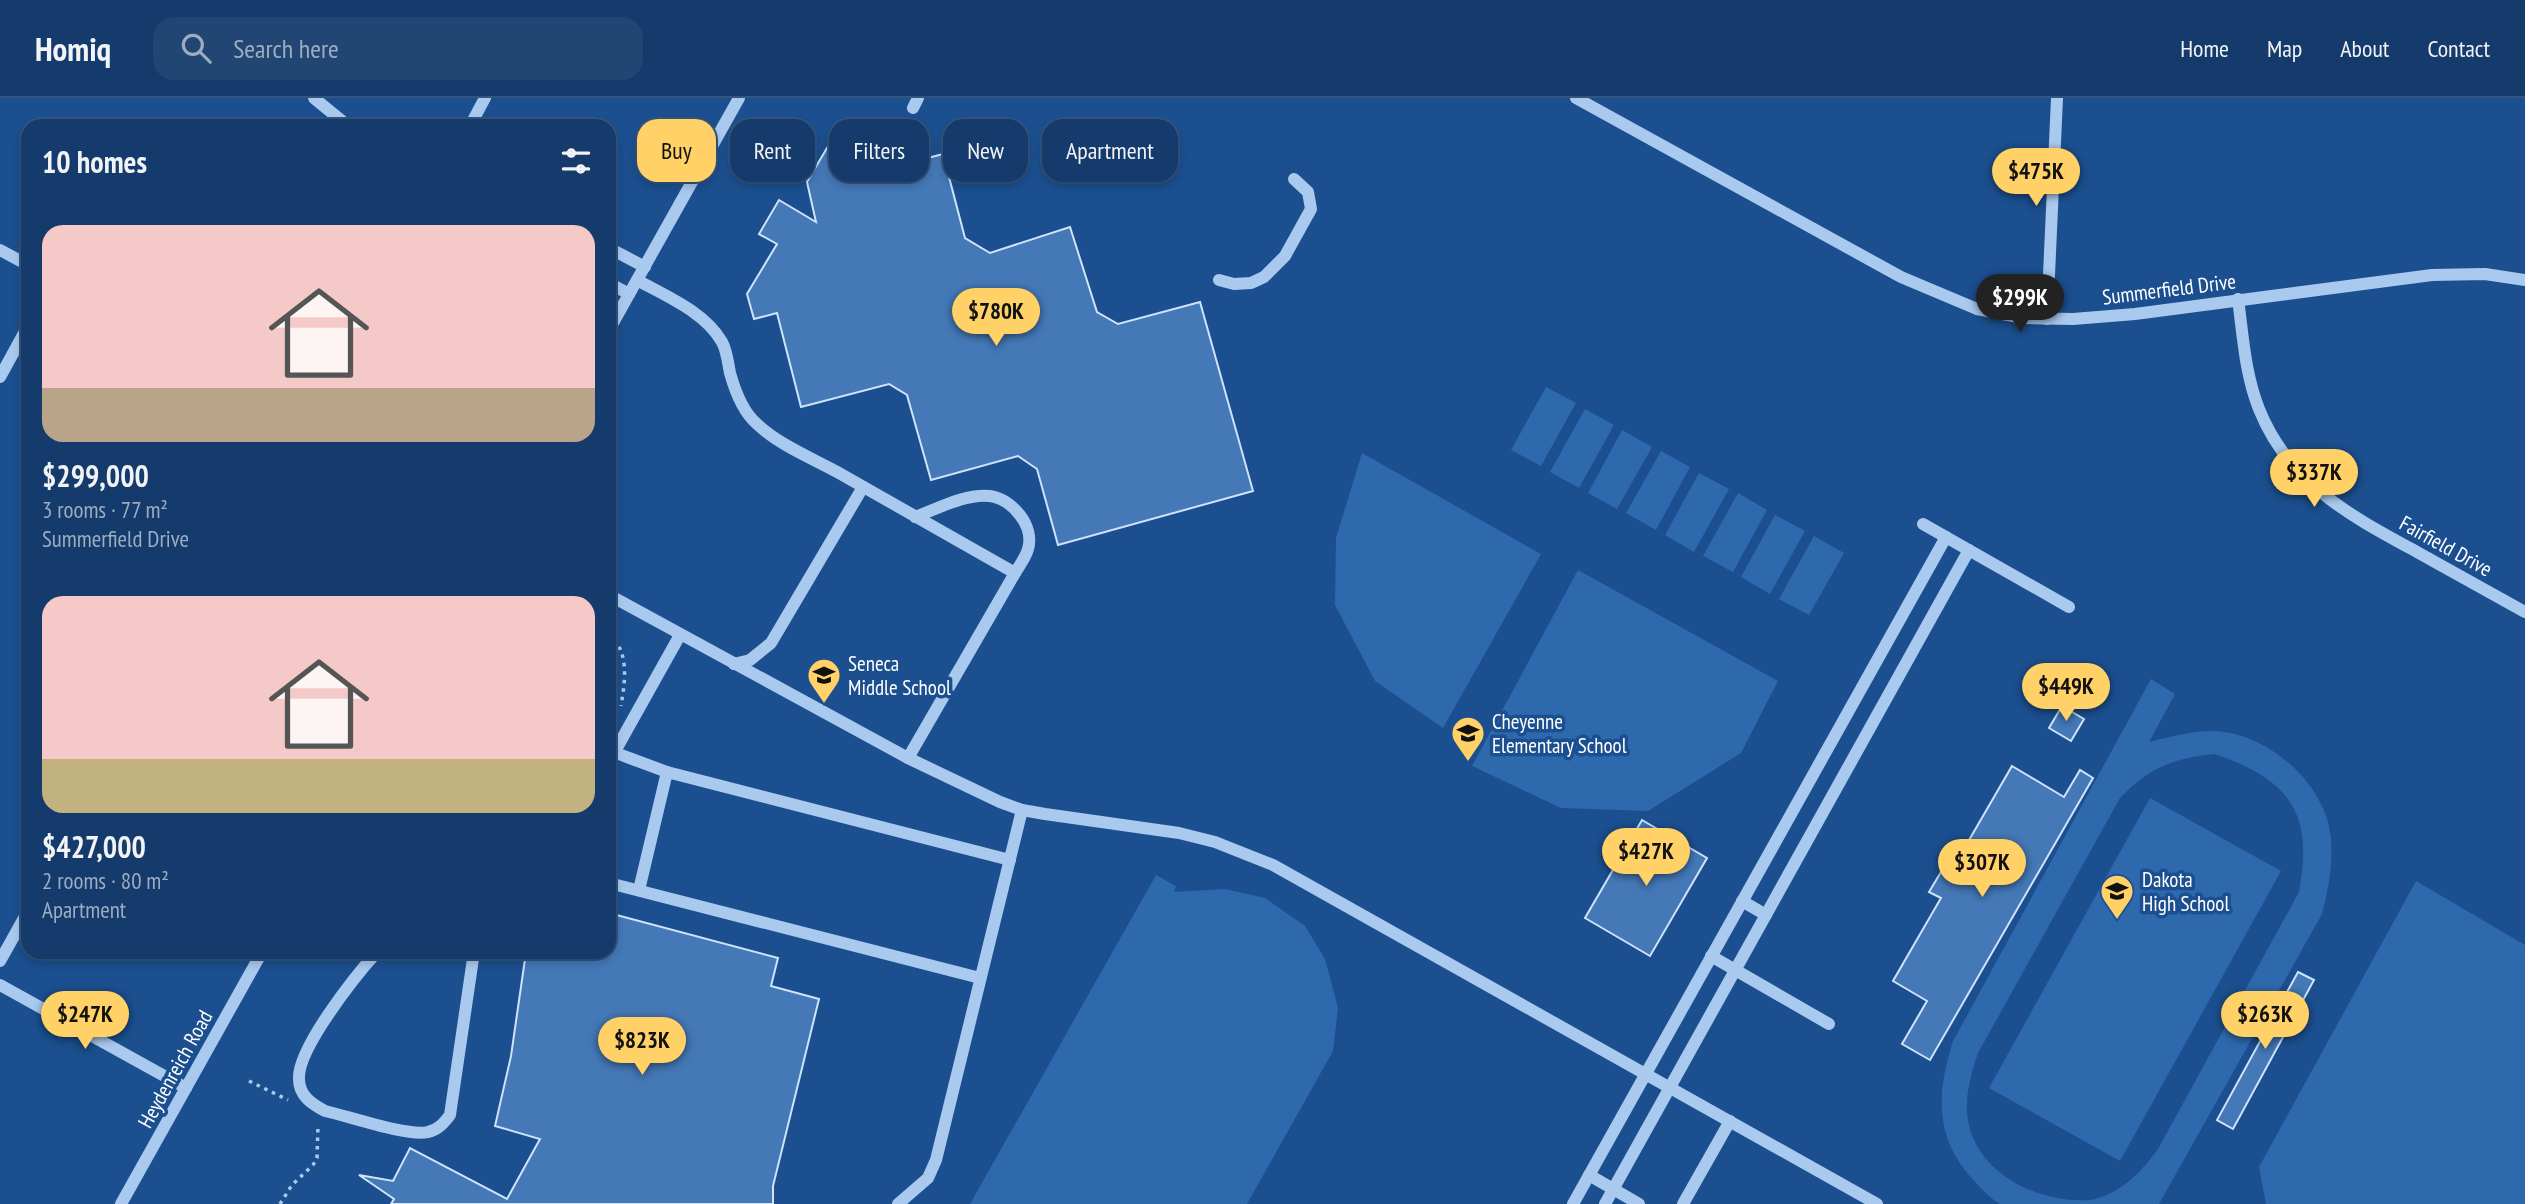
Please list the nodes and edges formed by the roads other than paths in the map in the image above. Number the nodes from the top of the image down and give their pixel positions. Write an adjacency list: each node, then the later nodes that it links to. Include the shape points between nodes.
1 (314, 98): 6 (street)
2 (485, 98): 7 (street)
3 (739, 98): 12 (street)
4 (1576, 98): 20 (street, Summerfield Drive, via 1924,288 1977,309)
5 (2057, 98): 20 (street)
6 (340, 119)
7 (474, 119)
8 (1293, 179): 14 (street, via 1308,192 1311,209 1285,256 1251,283)
9 (0, 250): 11 (street)
10 (616, 251): 12 (street)
11 (21, 261)
12 (645, 267): 13 (street)
13 (637, 280): 17 (street); 23 (street, via 682,305 713,330 723,343 743,407 755,423)
14 (1219, 280)
15 (2525, 280): 18 (street, Summerfield Drive, via 2485,274 2432,275)
16 (616, 286): 17 (street)
17 (629, 294): 19 (street)
18 (2238, 299): 20 (street, Summerfield Drive, via 2103,318); 31 (street, Fairfield Drive, via 2246,362 2259,410 2273,437 2309,484 2359,520)
19 (616, 317)
20 (2047, 319)
21 (21, 339): 22 (street)
22 (0, 377)
23 (863, 487): 24 (street); 33 (street, via 771,643 750,660)
24 (915, 517): 28 (street); 28 (street, via 965,499 989,496 1008,503 1028,529 1028,548)
25 (1923, 524): 26 (street)
26 (1946, 537): 27 (street); 42 (street)
27 (1969, 550): 30 (street); 43 (street)
28 (1015, 573): 36 (street)
29 (616, 599): 32 (street)
30 (2069, 607)
31 (2525, 611)
32 (680, 635): 33 (street); 34 (street)
33 (734, 664): 36 (street)
34 (616, 750)
35 (616, 758): 37 (street)
36 (908, 758): 38 (street)
37 (667, 772): 39 (street); 41 (street)
38 (1022, 810): 39 (street); 54 (street, via 1180,833 1273,865)
39 (1010, 860): 51 (street)
40 (616, 885): 41 (street)
41 (639, 891): 51 (street)
42 (1742, 901): 43 (street); 45 (street)
43 (1766, 915): 50 (street)
44 (21, 924): 49 (street)
45 (1711, 956): 50 (street); 54 (street)
46 (258, 959): 56 (street, Heydenreich Road)
47 (371, 959): 48 (street, via 334,1005 314,1038 298,1079 302,1093 325,1111 420,1132 441,1126 450,1115)
48 (473, 959)
49 (0, 961)
50 (1735, 970): 53 (street); 55 (street)
51 (981, 978): 61 (street, via 936,1160 928,1178)
52 (0, 985): 56 (street)
53 (1829, 1024)
54 (1646, 1073): 55 (street); 58 (street)
55 (1669, 1086): 57 (street); 59 (street)
56 (186, 1088): 60 (street, Heydenreich Road)
57 (1730, 1121): 65 (street); 66 (street)
58 (1589, 1175): 59 (street); 62 (street)
59 (1613, 1190): 63 (street); 64 (street)
60 (121, 1204)
61 (898, 1204)
62 (1573, 1204)
63 (1605, 1204)
64 (1639, 1204)
65 (1683, 1204)
66 (1877, 1204)

